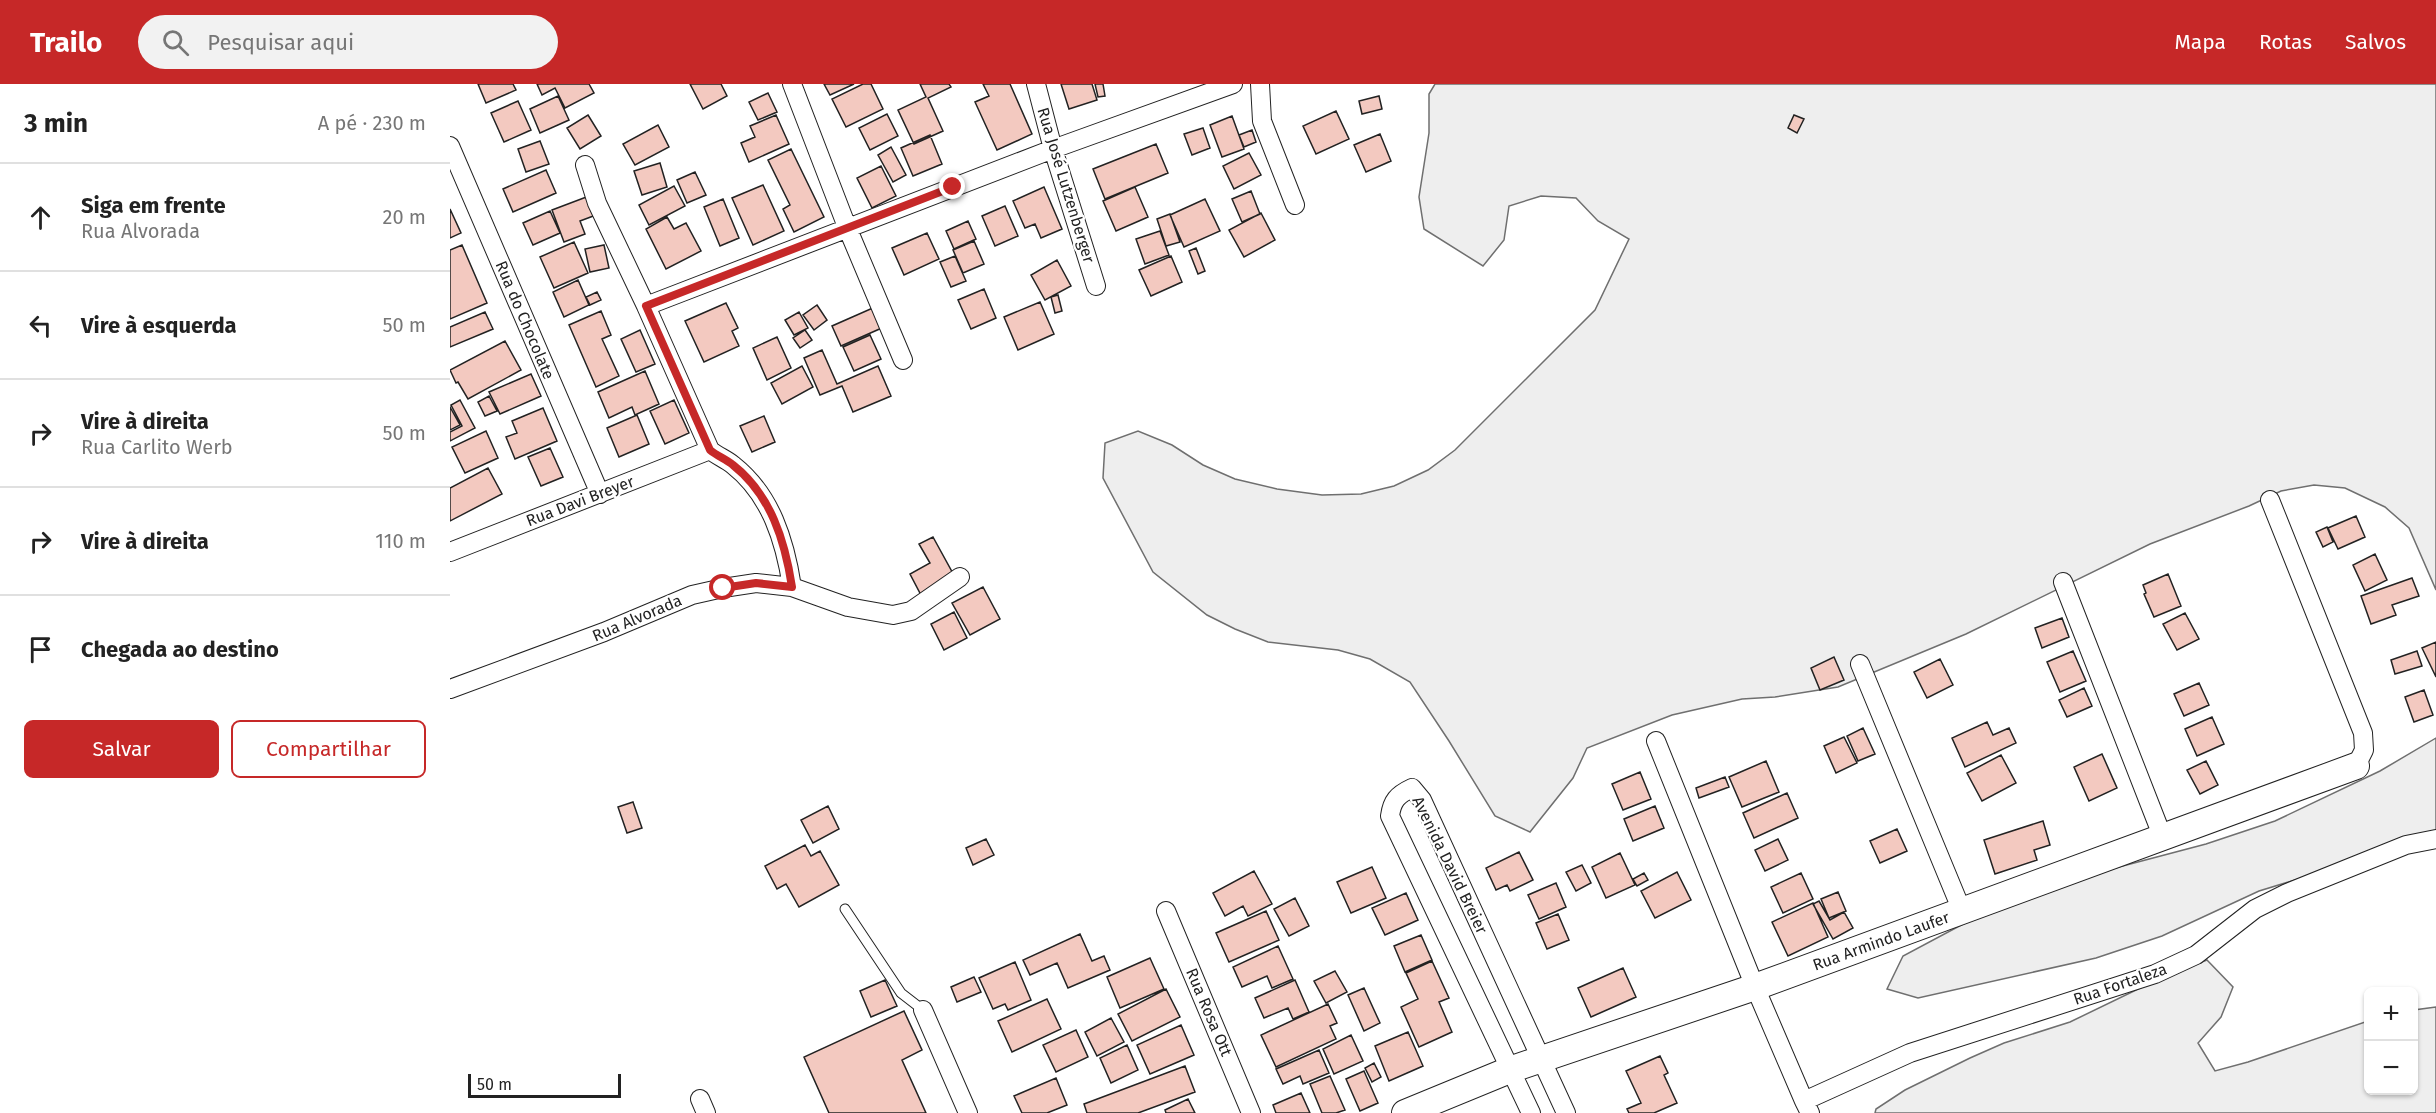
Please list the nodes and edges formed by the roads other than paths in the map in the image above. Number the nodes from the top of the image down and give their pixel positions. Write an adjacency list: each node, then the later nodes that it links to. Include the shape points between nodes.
1 (792, 84): 9 (street)
2 (1036, 84): 6 (street, Rua José Lutzenberger)
3 (1233, 84): 6 (street)
4 (1260, 84): 8 (street, via 1262,121)
5 (450, 146): 14 (street, Rua do Chocolate)
6 (1053, 148): 9 (street); 10 (street, Rua José Lutzenberger)
7 (585, 165): 11 (street, via 597,203)
8 (1295, 205)
9 (847, 226): 11 (street); 12 (street)
10 (1096, 286)
11 (646, 306): 13 (street)
12 (903, 360)
13 (710, 450): 14 (street, Rua Davi Breyer); 19 (street, via 756,487 776,523)
14 (600, 494): 16 (street, Rua Davi Breyer)
15 (2270, 500): 23 (street, via 2363,733 2364,750)
16 (450, 552)
17 (960, 577): 19 (street, Rua Alvorada, via 911,611 893,615 848,607)
18 (2063, 582): 24 (street)
19 (792, 587): 21 (street, Rua Alvorada, via 756,583 692,595)
20 (1860, 664): 28 (street)
21 (450, 689)
22 (1656, 741): 29 (street)
23 (2356, 766): 24 (street, Rua Armindo Laufer)
24 (2163, 838): 28 (street, Rua Armindo Laufer)
25 (2436, 839): 33 (street, Rua Fortaleza, via 2406,845 2287,893 2255,909 2196,955 2155,974 1910,1053)
26 (845, 909): 30 (lane, via 901,993)
27 (1166, 911): 35 (street, Rua Rosa Ott)
28 (1962, 911): 29 (street, Rua Armindo Laufer)
29 (1755, 987): 31 (street, Rua Armindo Laufer); 33 (street)
30 (922, 1010): 34 (street)
31 (1542, 1058): 32 (street, Rua Armindo Laufer); 32 (street, Avenida David Breier, via 1422,800 1412,788 1392,803 1390,816); 38 (street, Avenida David Breier)
32 (1512, 1069): 36 (street, Rua Armindo Laufer); 37 (street, Avenida David Breier)
33 (1807, 1107)
34 (968, 1113)
35 (1251, 1113)
36 (1405, 1113)
37 (1532, 1113)
38 (1566, 1113)

